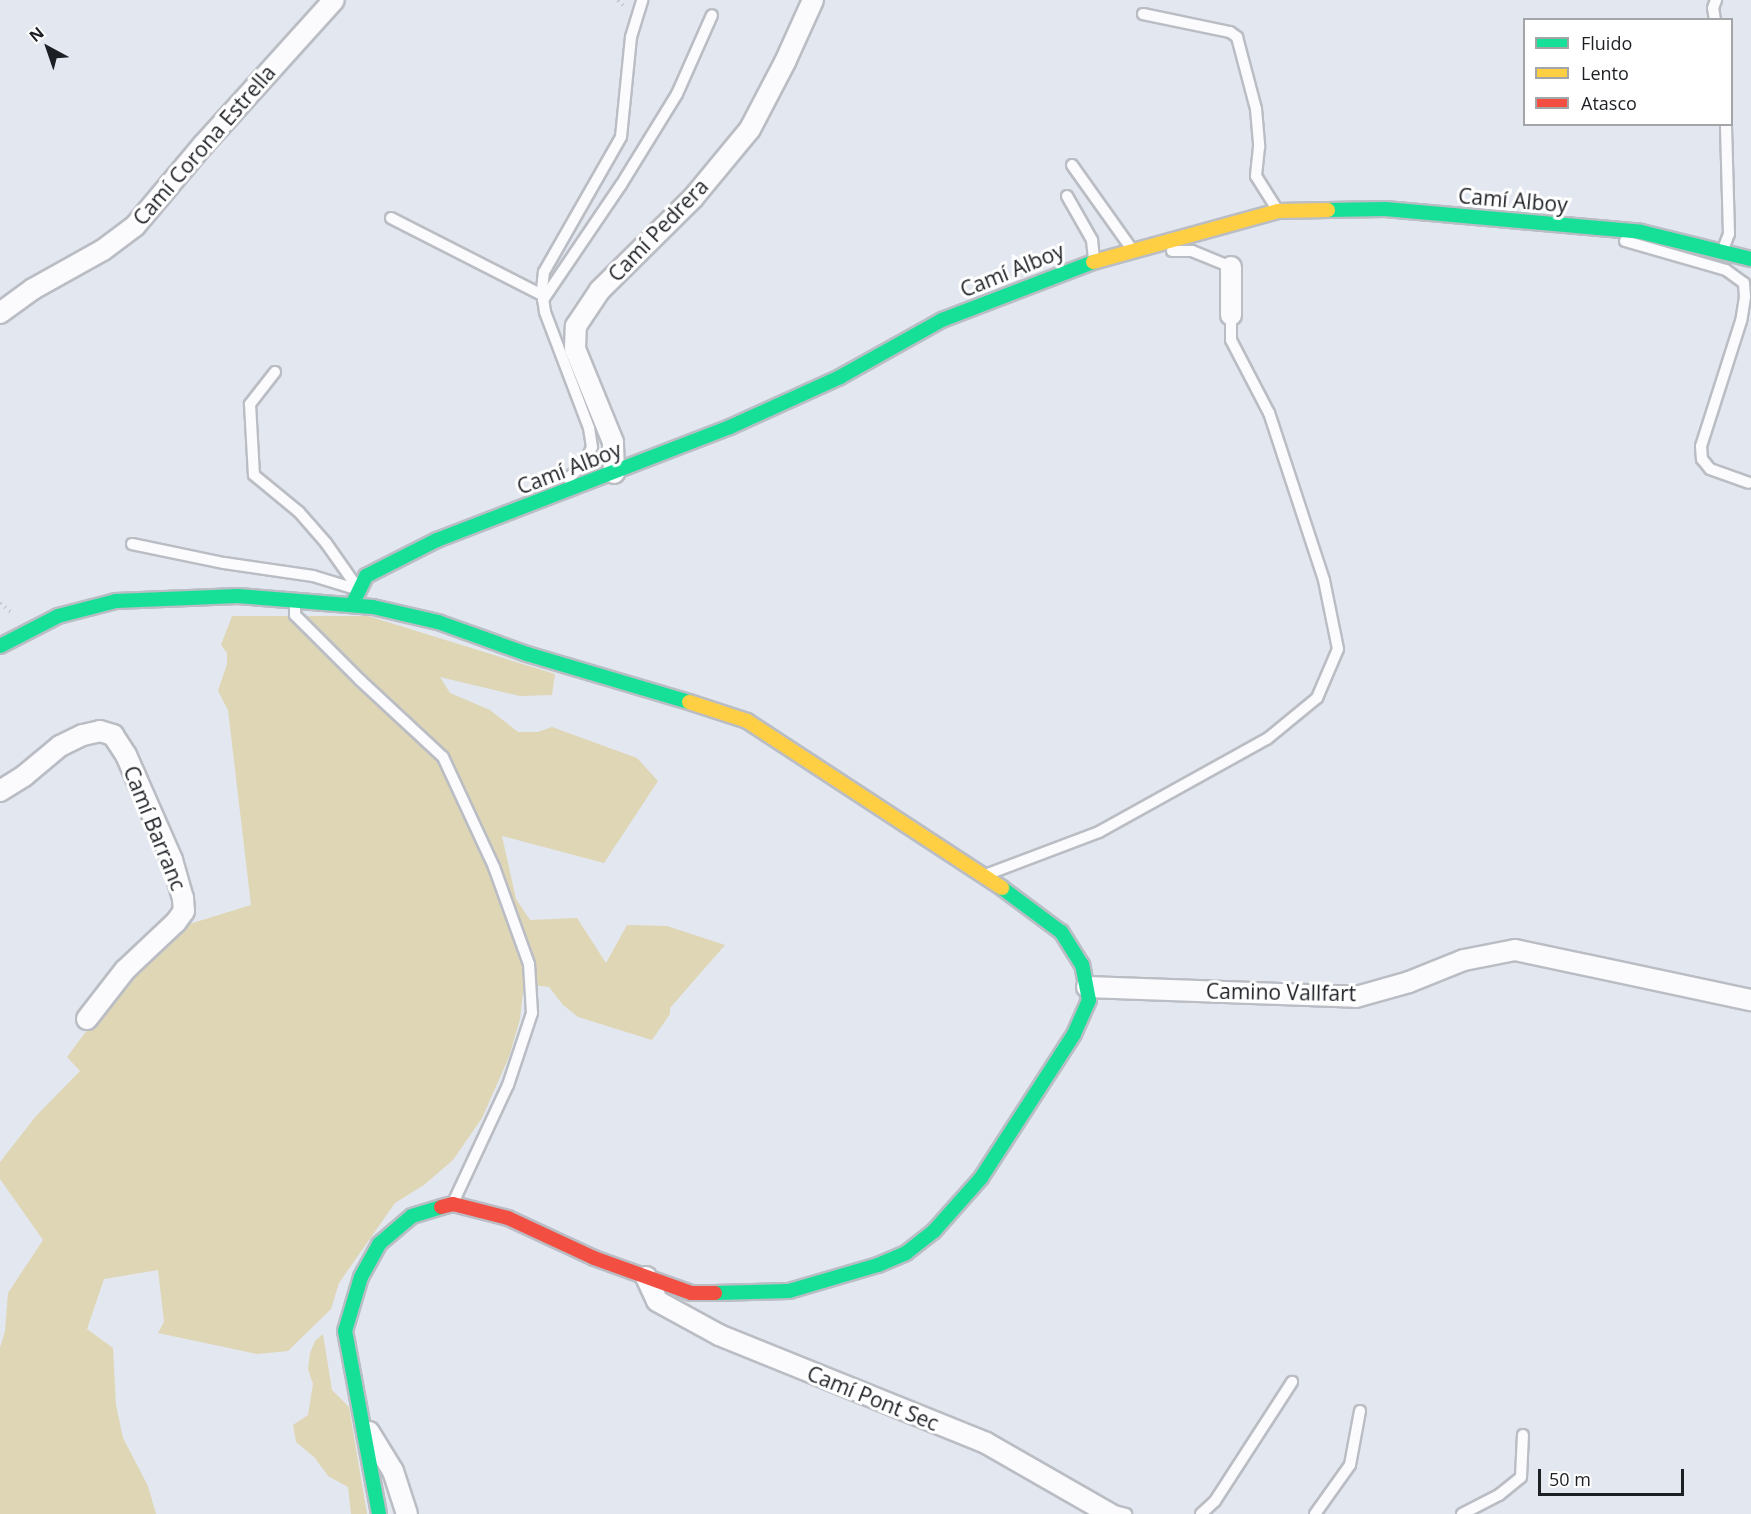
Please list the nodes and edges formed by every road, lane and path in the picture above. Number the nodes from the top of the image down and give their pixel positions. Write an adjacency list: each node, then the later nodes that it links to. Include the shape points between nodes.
1 (334, 0): 21 (street, Camí Corona Estrella, via 135,226)
2 (642, 0): 20 (lane, via 631,37 621,137 552,255 544,272)
3 (813, 0): 24 (street, Camí Pedrera, via 750,129 693,198 600,290 576,326 575,350 613,442)
4 (1716, 0): 7 (lane)
5 (1143, 14): 11 (lane, via 1230,32 1237,37 1256,109 1256,176)
6 (712, 15): 20 (lane, via 677,94 621,185)
7 (1715, 18)
8 (1726, 126): 15 (lane, via 1729,234)
9 (1072, 165): 14 (lane)
10 (1066, 196): 17 (lane, via 1092,240)
11 (1278, 211): 13 (main road, Camí Alboy, via 1385,209); 14 (main road, Camí Alboy)
12 (391, 218): 20 (lane)
13 (1598, 228): 15 (main road, Camí Alboy, via 1641,232); 19 (lane, via 1638,246 1726,270)
14 (1132, 250): 17 (main road, Camí Alboy); 18 (lane, via 1192,251)
15 (1722, 252): 16 (main road, Camí Alboy)
16 (1751, 259)
17 (1094, 261): 24 (main road, Camí Alboy, via 942,320 840,377 730,427)
18 (1231, 267): 22 (street)
19 (1748, 285): 25 (lane, via 1741,321 1701,446 1702,459 1710,469)
20 (542, 297): 26 (lane, via 554,341 590,428 591,447 585,464 572,477)
21 (0, 313)
22 (1232, 315): 33 (lane, via 1231,340 1269,413 1324,580 1338,649 1317,698 1267,739 1109,827)
23 (275, 372): 28 (lane, via 249,404 254,475 298,512)
24 (614, 473): 26 (main road, Camí Alboy)
25 (1749, 483)
26 (503, 516): 28 (main road, Camí Alboy, via 437,540 366,576)
27 (132, 544): 28 (lane, via 313,576)
28 (359, 590): 30 (main road, Camí Alboy)
29 (294, 601): 30 (main road); 31 (main road, via 238,596 116,601 58,616); 37 (lane, via 295,615 443,757 494,867 529,964 532,1012 508,1085)
30 (352, 605): 33 (main road, via 438,622 527,654 747,721)
31 (0, 646)
32 (0, 791): 36 (street, Camí Barranc, via 24,777 60,746 100,731 113,735 126,755 172,860 184,911 124,970)
33 (985, 876): 34 (main road, via 1061,932 1082,965)
34 (1087, 987): 35 (street, Camino Vallfart, via 1356,997 1464,960 1515,950); 38 (main road, via 1089,1000 1074,1034 981,1178 934,1231 906,1253 789,1291 691,1293)
35 (1751, 1000)
36 (87, 1019)
37 (453, 1204): 38 (main road, via 508,1218); 41 (main road, via 412,1216 379,1244 361,1277 345,1331)
38 (646, 1277): 43 (street, Camí Pont Sec, via 657,1301 719,1335 986,1443)
39 (1292, 1382): 47 (lane, via 1215,1501)
40 (1360, 1411): 48 (lane, via 1350,1465)
41 (361, 1419): 44 (main road); 45 (street, via 393,1471)
42 (1523, 1435): 49 (lane, via 1521,1476 1499,1495)
43 (1104, 1510): 46 (lane)
44 (379, 1514)
45 (407, 1514)
46 (1126, 1514)
47 (1201, 1514)
48 (1315, 1514)
49 (1462, 1514)

